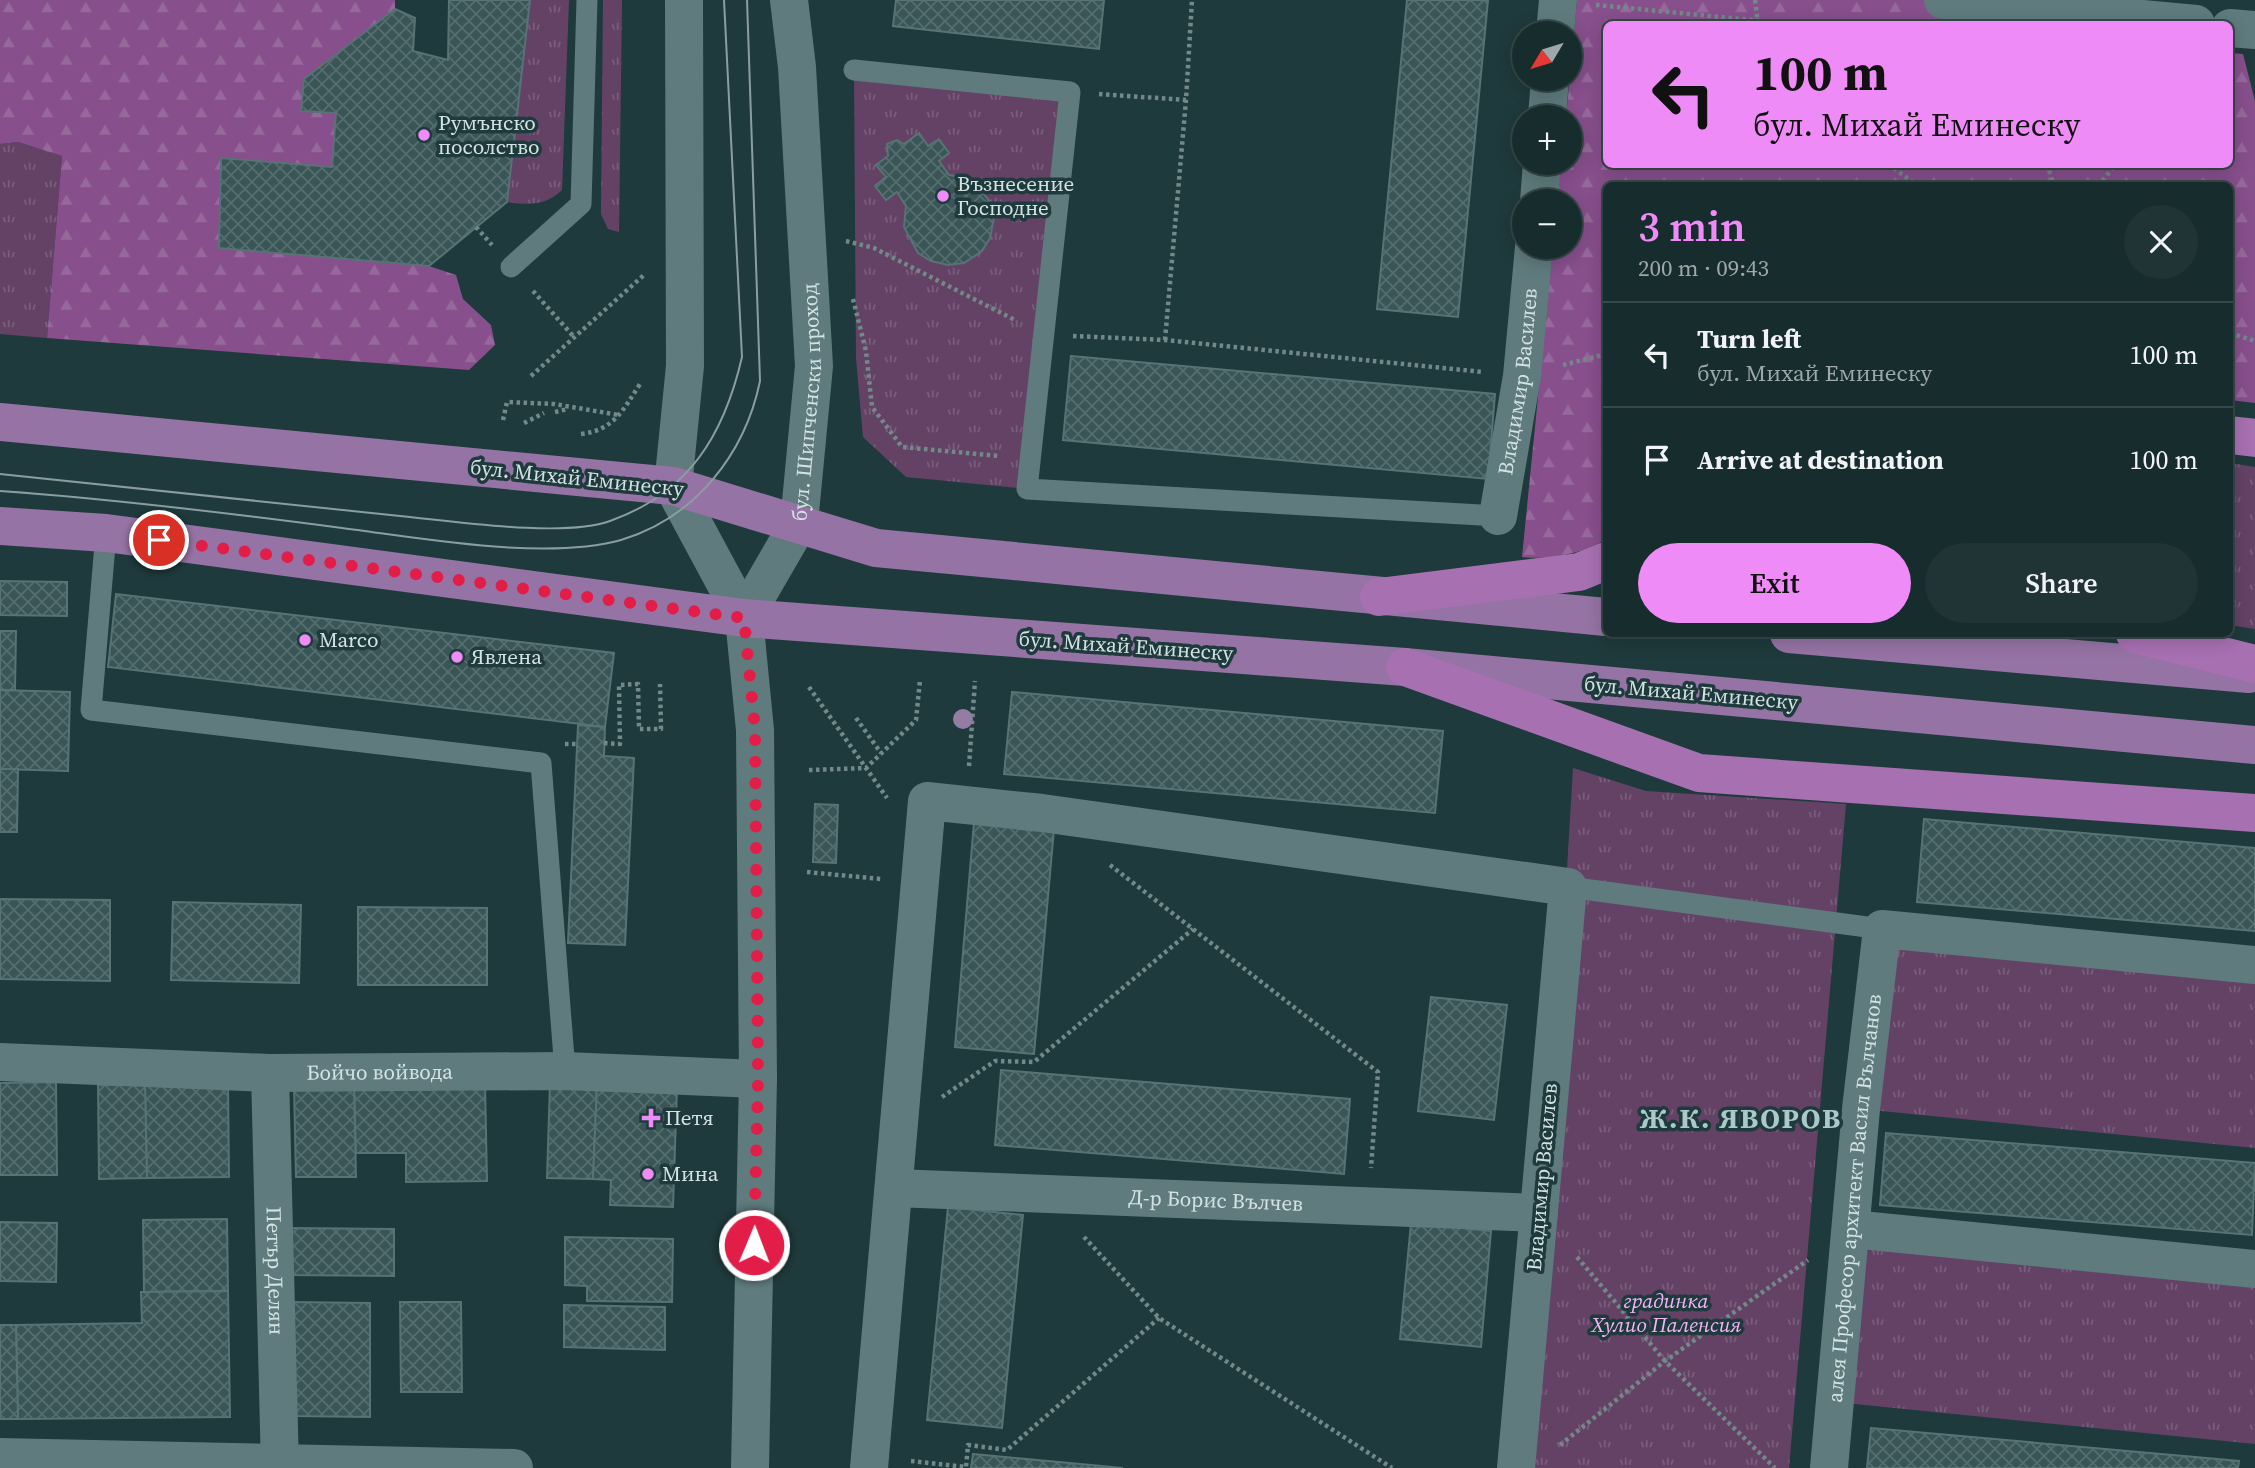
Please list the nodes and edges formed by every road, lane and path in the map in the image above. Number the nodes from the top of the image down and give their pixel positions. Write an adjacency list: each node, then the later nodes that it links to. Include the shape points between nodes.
1 (587, 0): 24 (lane, via 581,204)
2 (684, 0): 48 (street, via 685,366)
3 (789, 0): 50 (street, бул. Шипченски проход, via 814,366)
4 (1192, 0): 15 (path)
5 (1755, 0): 9 (path)
6 (1943, 0): 10 (street)
7 (1557, 12): 8 (path)
8 (1721, 21)
9 (1757, 21)
10 (2164, 21)
11 (2233, 28): 12 (street)
12 (2255, 30)
13 (853, 69): 14 (lane)
14 (1070, 92): 15 (path); 28 (lane)
15 (1186, 100): 31 (path)
16 (1893, 168): 18 (path)
17 (2113, 168): 19 (path)
18 (1913, 182)
19 (2101, 182)
20 (476, 227): 22 (path)
21 (853, 242): 28 (path, via 874,248)
22 (497, 251)
23 (1533, 259): 35 (street, Владимир Василев)
24 (511, 267)
25 (651, 269): 30 (path)
26 (851, 290): 47 (path, via 866,351 872,407 902,447)
27 (543, 302): 30 (path)
28 (1044, 334): 31 (path); 47 (lane)
29 (2233, 334): 32 (path)
30 (574, 337): 34 (path)
31 (1165, 340): 35 (path)
32 (2255, 341)
33 (1603, 356): 35 (path)
34 (531, 376)
35 (1522, 376): 49 (street, Владимир Василев)
36 (643, 380): 40 (path)
37 (569, 409): 38 (path); 40 (path); 41 (path, via 508,402)
38 (555, 412)
39 (544, 413): 43 (path)
40 (619, 415): 44 (path)
41 (503, 420)
42 (0, 422): 48 (main road, бул. Михай Еминеску)
43 (524, 423)
44 (599, 432)
45 (2233, 435): 46 (highway)
46 (2255, 438)
47 (1030, 458): 49 (lane, via 1027,489)
48 (673, 486): 50 (main road, бул. Михай Еминеску); 56 (street)
49 (1498, 516)
50 (799, 523): 54 (main road, бул. Михай Еминеску, via 876,548); 56 (street, бул. Шипченски проход)
51 (0, 526): 52 (main road, бул. Михай Еминеску)
52 (106, 533): 56 (main road, бул. Михай Еминеску); 83 (lane, via 90,710 541,763)
53 (1603, 562): 54 (highway, via 1578,572)
54 (1380, 597): 55 (main road, бул. Михай Еминеску)
55 (1603, 617)
56 (744, 618): 60 (main road, бул. Михай Еминеску); 85 (street, via 755,730)
57 (1823, 637): 61 (main road)
58 (2147, 637): 59 (highway)
59 (2255, 664)
60 (1405, 667): 68 (main road, бул. Михай Еминеску); 74 (highway, via 1699,773)
61 (2255, 675)
62 (919, 680): 69 (path, via 916,720)
63 (975, 681): 72 (path)
64 (660, 684): 67 (path, via 661,729 639,729 638,684 619,685 620,744)
65 (809, 687): 70 (path)
66 (856, 718): 69 (path)
67 (604, 743)
68 (2255, 745)
69 (881, 753): 70 (path)
70 (866, 768): 71 (path); 73 (path)
71 (809, 770)
72 (966, 805): 77 (street, via 927,801); 78 (street)
73 (892, 806)
74 (2255, 813)
75 (1107, 862): 79 (path)
76 (807, 872): 77 (path)
77 (920, 882): 86 (street)
78 (1568, 887): 80 (lane); 90 (street, Владимир Василев)
79 (1193, 929): 86 (path, via 1034,1062 995,1061); 89 (path, via 1378,1072)
80 (1882, 929): 81 (street); 91 (street, алея Професор архитект Васил Вълчанов)
81 (2255, 965)
82 (0, 1062): 84 (street, Бойчо войвода)
83 (565, 1071): 84 (street, Бойчо войвода); 85 (street, Бойчо войвода)
84 (270, 1073): 98 (street, Петър Делян)
85 (758, 1079): 100 (street)
86 (899, 1128): 87 (street)
87 (894, 1188): 88 (street, Д-р Борис Вълчев); 97 (street)
88 (1043, 1193): 89 (street, Д-р Борис Вълчев); 93 (path)
89 (1368, 1205): 90 (street, Д-р Борис Вълчев)
90 (1539, 1213): 94 (path); 102 (street, Владимир Василев)
91 (1851, 1229): 92 (street); 94 (path); 104 (street, алея Професор архитект Васил Вълчанов)
92 (2255, 1269)
93 (1159, 1318): 97 (path, via 1007,1450 968,1445 966,1467); 101 (path)
94 (1665, 1360): 95 (path); 103 (path)
95 (1553, 1451)
96 (0, 1457): 98 (street)
97 (869, 1462)
98 (280, 1466): 99 (street)
99 (514, 1468)
100 (750, 1468)
101 (1392, 1468)
102 (1516, 1468)
103 (1775, 1468)
104 (1829, 1468)

